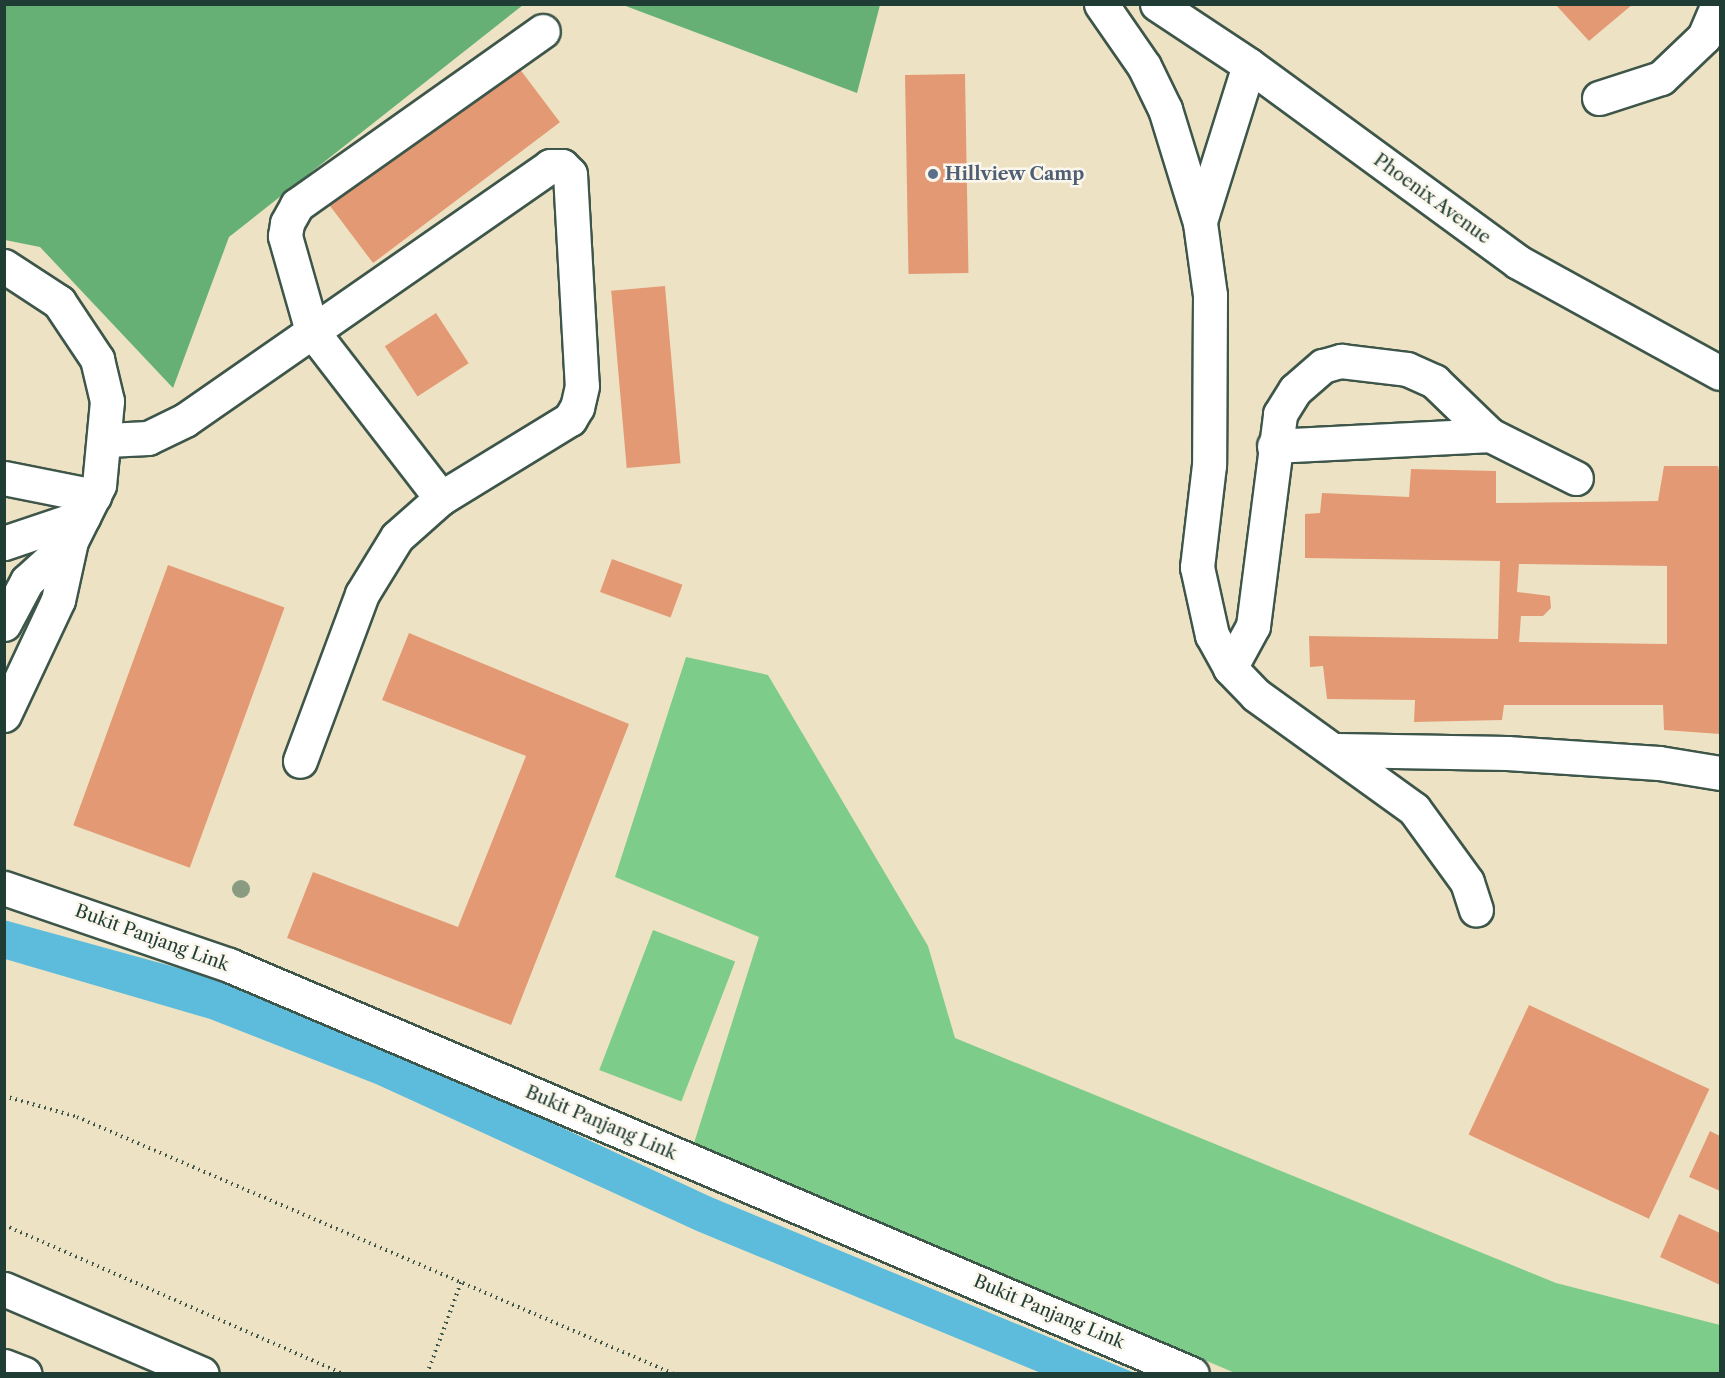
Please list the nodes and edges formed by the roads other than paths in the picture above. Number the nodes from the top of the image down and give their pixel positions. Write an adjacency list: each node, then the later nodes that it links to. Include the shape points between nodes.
1 (1101, 4): 8 (main road, via 1144,66 1164,109)
2 (1157, 4): 6 (main road, Phoenix Avenue)
3 (1718, 4): 5 (main road)
4 (543, 31): 10 (main road, via 297,205 285,236)
5 (1712, 39): 7 (main road, via 1661,78)
6 (1249, 65): 8 (main road, via 1210,175); 11 (main road, Phoenix Avenue, via 1518,262)
7 (1599, 98)
8 (1200, 223): 21 (main road, via 1210,295 1209,465 1197,567 1212,635)
9 (4, 266): 13 (main road, via 59,302 97,359 107,401)
10 (312, 331): 13 (main road, via 185,420 148,438); 17 (main road); 17 (main road, via 550,166 562,166 570,174 582,386 577,406 570,419)
11 (1720, 373)
12 (1490, 435): 14 (main road); 14 (main road, via 1434,381 1407,369 1341,361 1323,366 1295,390 1280,414); 16 (main road)
13 (107, 440): 18 (main road)
14 (1274, 446): 21 (main road, via 1253,626)
15 (4, 478): 18 (main road)
16 (1576, 478)
17 (441, 498): 24 (main road, via 397,537 362,594)
18 (83, 518): 19 (main road); 20 (main road, via 27,581); 22 (main road, via 58,600)
19 (4, 543)
20 (4, 624)
21 (1230, 668): 23 (main road, via 1256,695)
22 (4, 715)
23 (1337, 750): 25 (main road, via 1518,754 1659,763); 27 (main road, via 1414,809 1467,882)
24 (300, 761)
25 (1720, 772)
26 (4, 888): 32 (main road, Bukit Panjang Link, via 229,964)
27 (1476, 910)
28 (4, 1289): 31 (main road)
29 (4, 1366): 30 (main road)
30 (25, 1374)
31 (202, 1374)
32 (1192, 1374)

